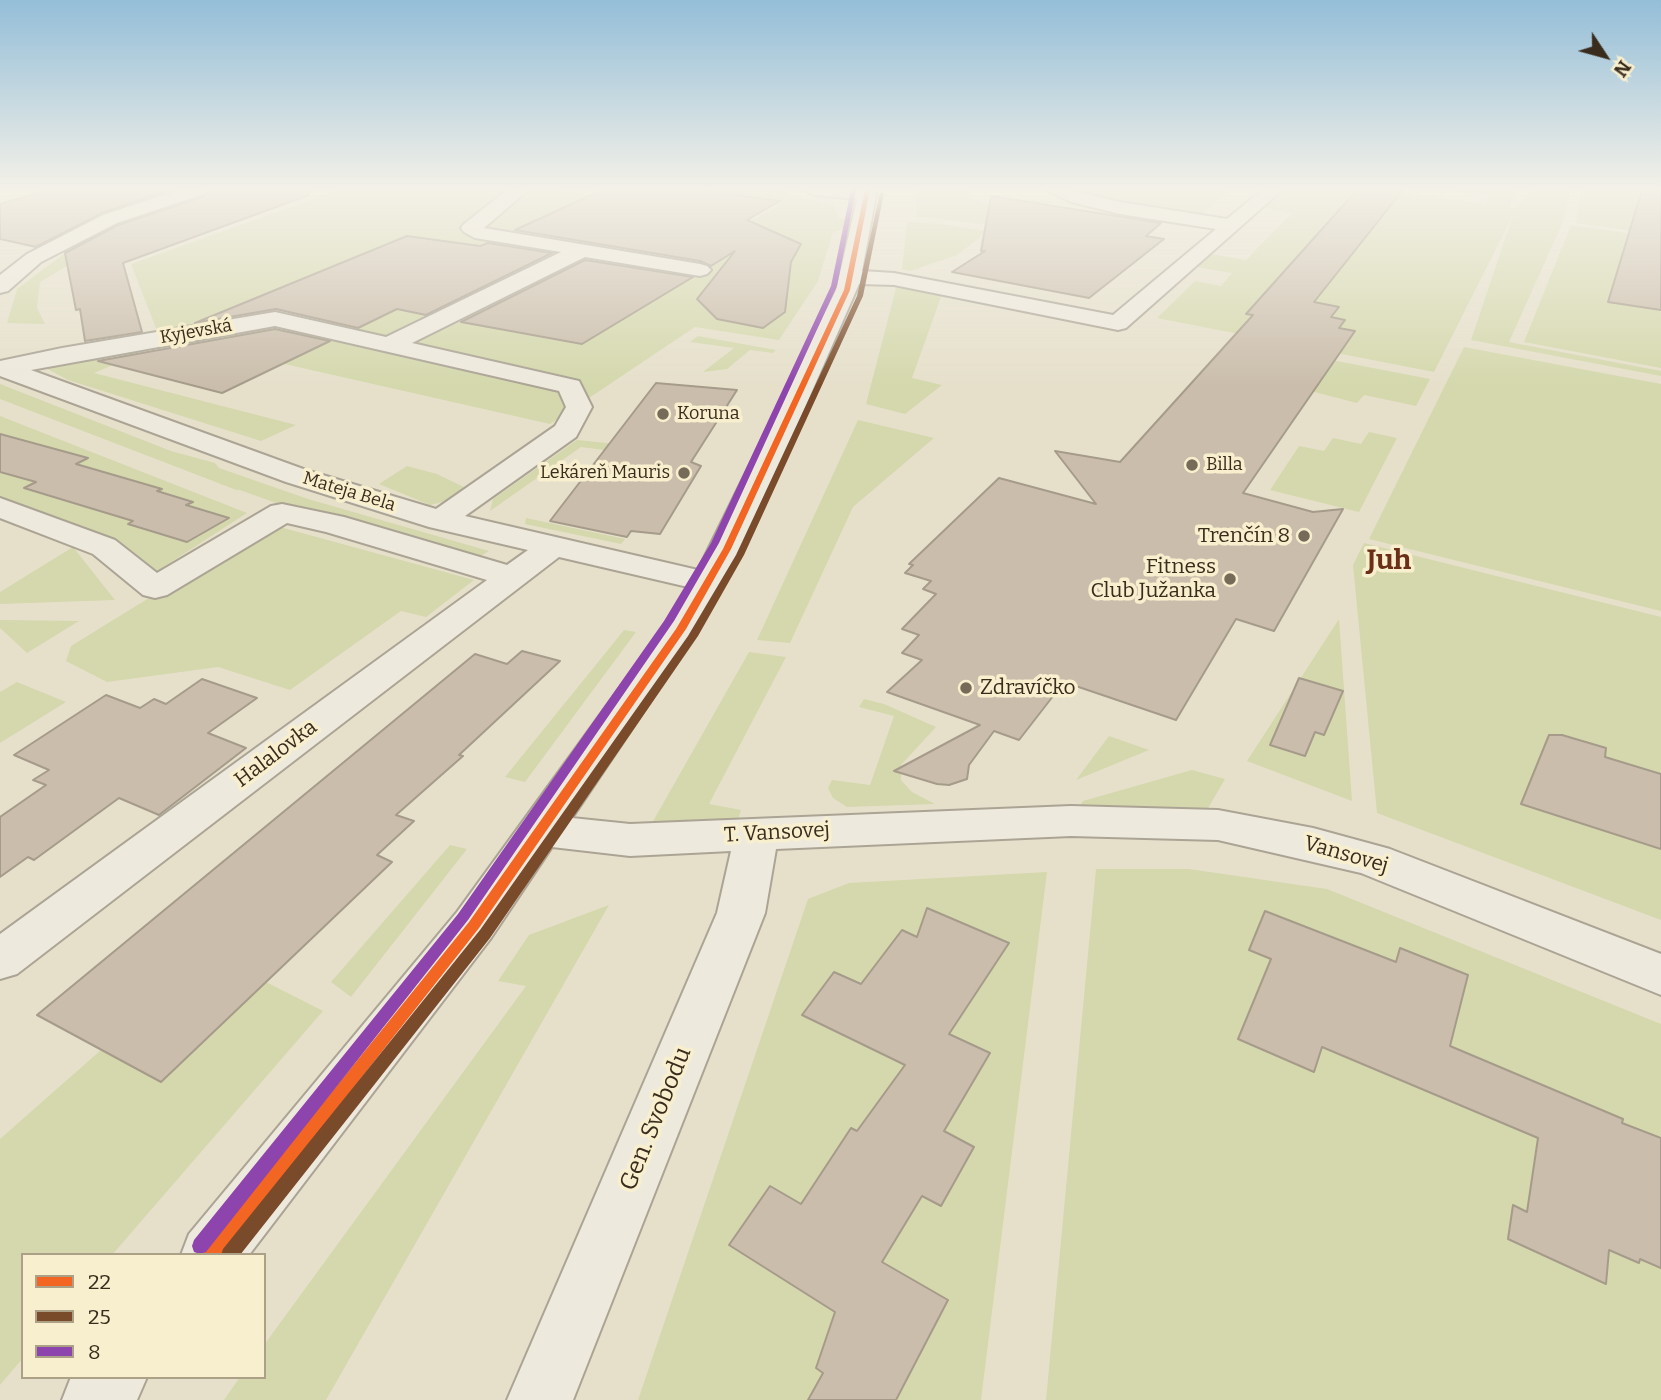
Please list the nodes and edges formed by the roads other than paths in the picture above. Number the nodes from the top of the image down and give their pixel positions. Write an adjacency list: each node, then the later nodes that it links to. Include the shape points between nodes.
1 (39, 255): 8 (street)
2 (571, 255): 9 (street)
3 (613, 255): 6 (street)
4 (855, 255): 7 (street)
5 (1198, 255): 7 (street, via 1118,323 894,279)
6 (700, 270)
7 (851, 277): 15 (street)
8 (0, 286)
9 (387, 346): 10 (street, Kyjevská, via 275,319); 12 (street, Kyjevská, via 570,387 579,407 566,431)
10 (2, 368): 12 (street, Mateja Bela, via 296,476)
11 (0, 507): 14 (street, via 104,547 155,588 282,513)
12 (440, 520): 13 (street, Mateja Bela)
13 (551, 548): 14 (street, Halalovka); 15 (street, Mateja Bela)
14 (513, 577): 19 (street, Halalovka)
15 (708, 582): 17 (street, via 681,629)
16 (1012, 824): 18 (street, T. Vansovej); 20 (street, Vansovej, via 1139,821 1217,825 1313,844 1374,860)
17 (542, 830): 18 (street, T. Vansovej, via 630,840); 21 (street, via 474,925)
18 (757, 834): 24 (street, Gen. Svobodu, via 741,913)
19 (0, 960)
20 (1661, 975)
21 (213, 1253)
22 (112, 1379): 23 (street)
23 (95, 1400)
24 (540, 1400)

